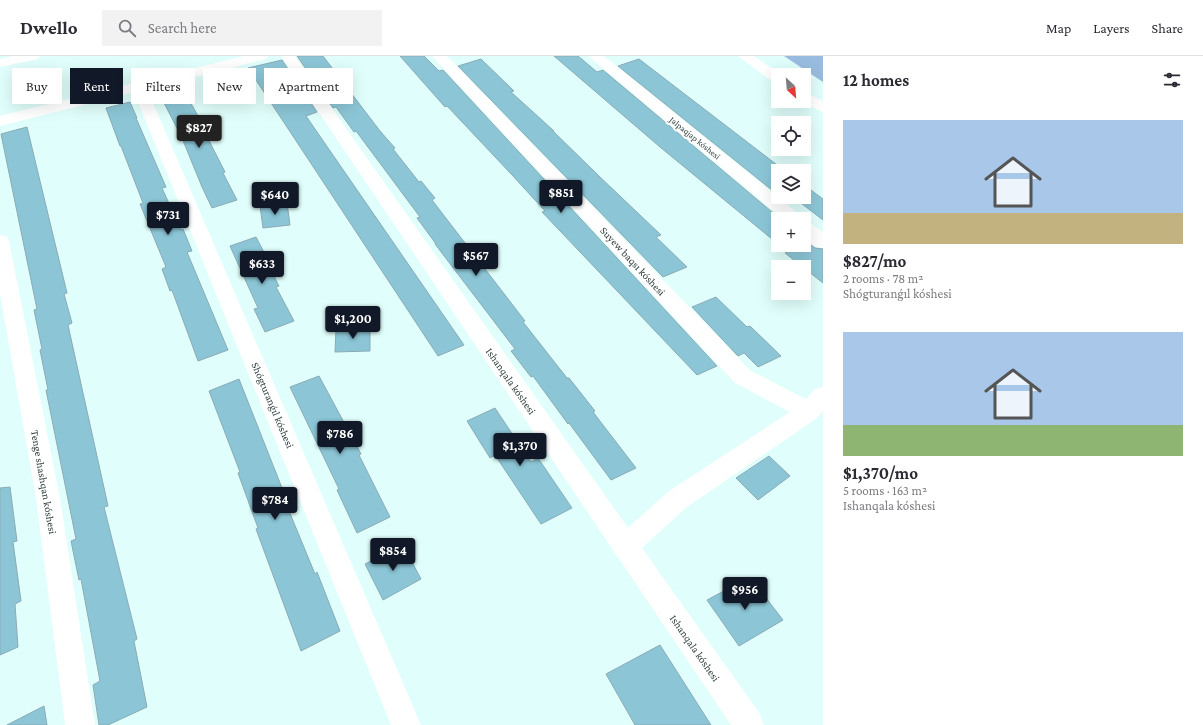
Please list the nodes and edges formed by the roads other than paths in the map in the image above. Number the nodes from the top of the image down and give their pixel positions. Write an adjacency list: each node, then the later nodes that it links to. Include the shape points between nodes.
1 (33, 56): 7 (street)
2 (260, 56): 8 (street)
3 (288, 56): 20 (street, Ishanqala kóshesi)
4 (439, 56): 19 (street, Suyew baqsı kóshesi, via 743,377)
5 (595, 56): 15 (street, Jalpaqjap kóshesi)
6 (745, 56): 9 (street)
7 (0, 63)
8 (195, 72)
9 (771, 74)
10 (131, 88): 14 (street)
11 (811, 100): 13 (street)
12 (147, 104): 22 (street, Shógturanǵıl kóshesi)
13 (823, 107)
14 (0, 121)
15 (785, 212)
16 (811, 233): 18 (street)
17 (0, 241): 21 (street, Tenge shashqan kóshesi, via 48,498)
18 (823, 242)
19 (818, 403): 20 (street, via 678,499)
20 (625, 547): 23 (street, Ishanqala kóshesi)
21 (80, 725)
22 (406, 725)
23 (749, 725)

